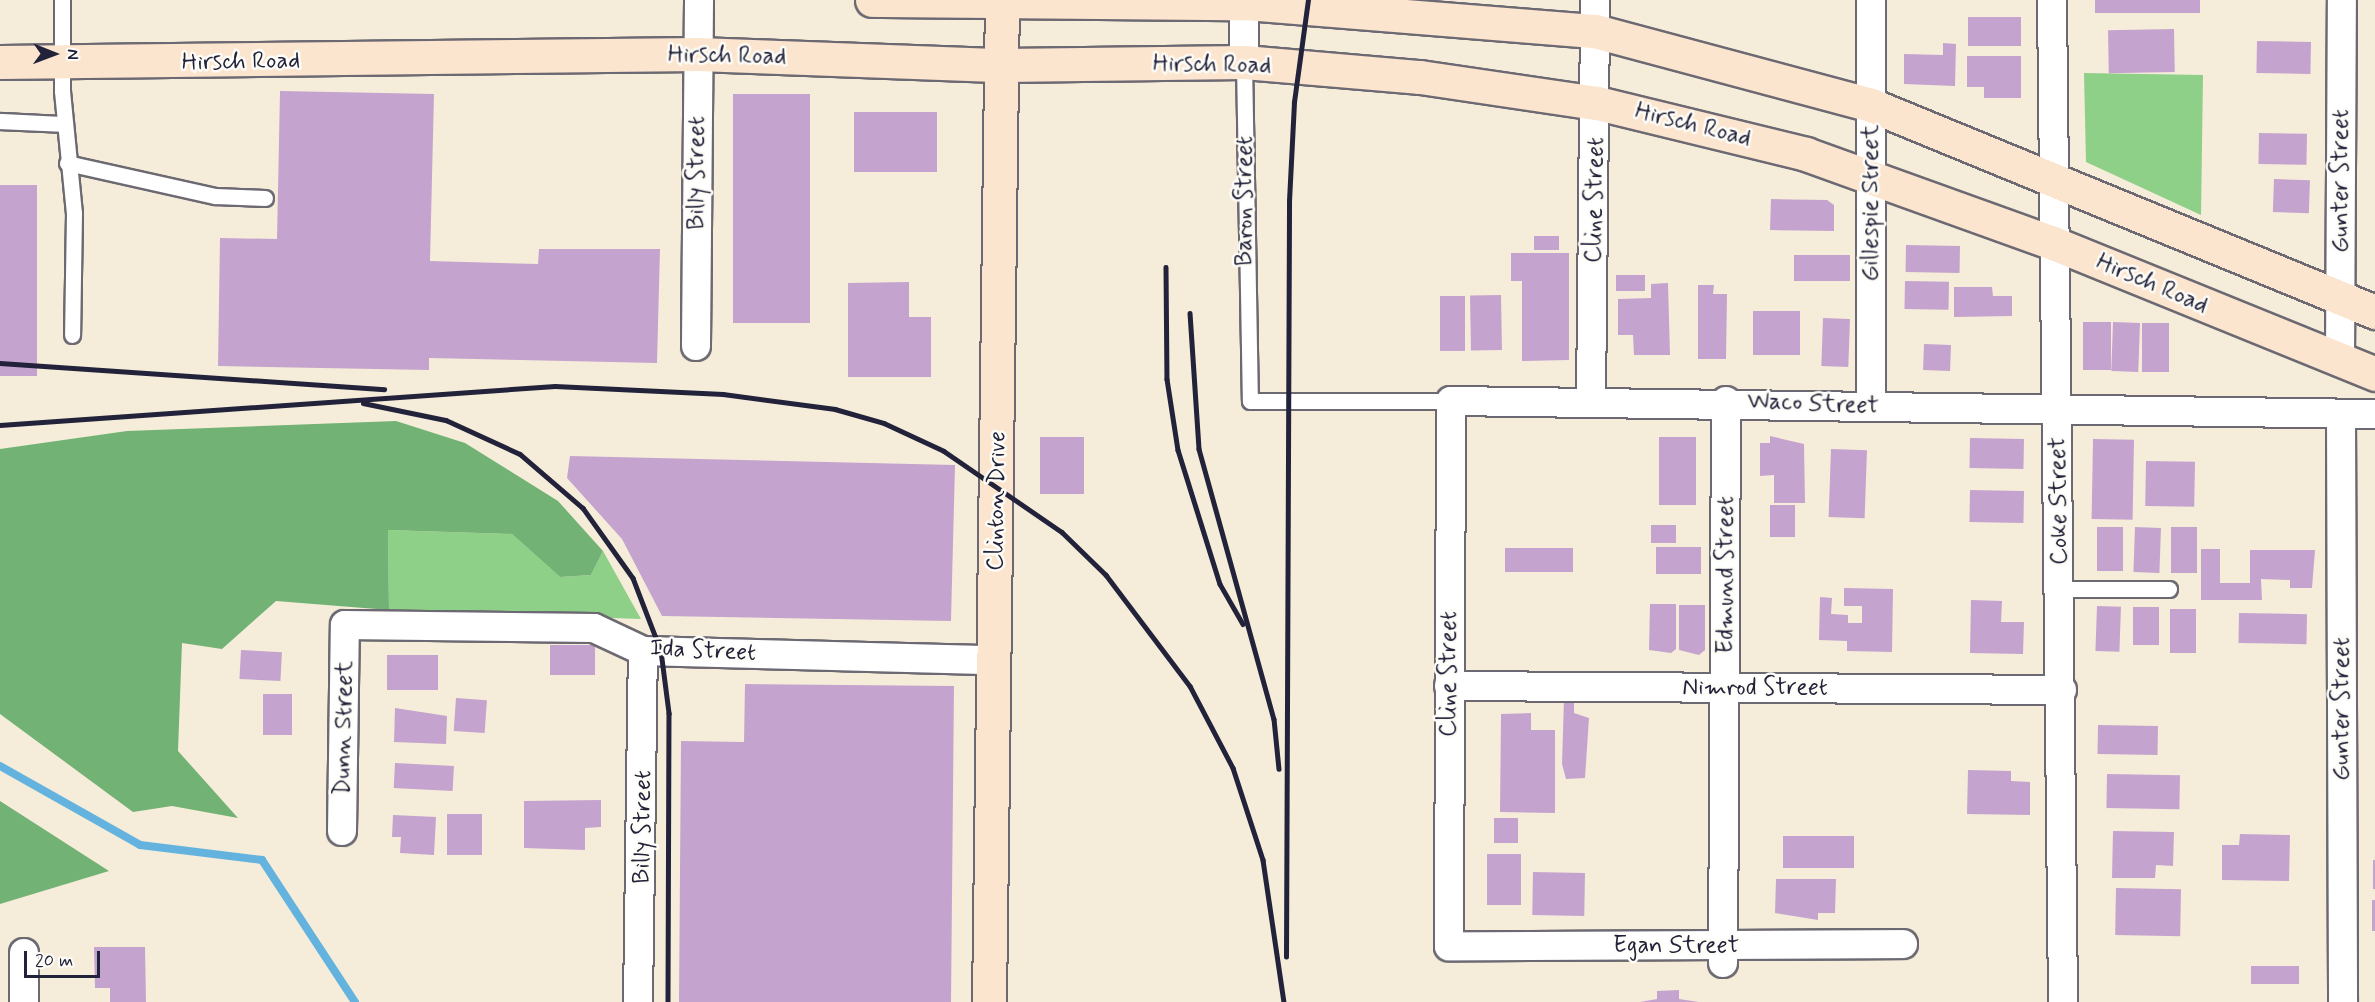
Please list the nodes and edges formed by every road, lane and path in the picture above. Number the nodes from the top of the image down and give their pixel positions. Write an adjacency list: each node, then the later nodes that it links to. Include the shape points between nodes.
1 (62, 0): 13 (lane)
2 (699, 0): 10 (street, Billy Street)
3 (872, 0): 7 (main road)
4 (1871, 0): 16 (street, Gillespie Street)
5 (2052, 0): 21 (street, Coke Street)
6 (2342, 0): 24 (street, Gunter Street)
7 (1002, 1): 8 (main road); 14 (main road, Clinton Drive)
8 (1244, 1): 9 (main road); 12 (street, Baron Street)
9 (1595, 16): 15 (street, Cline Street); 16 (main road)
10 (698, 54): 13 (main road, Hirsch Road); 14 (main road, Hirsch Road); 27 (street, Billy Street)
11 (0, 62): 13 (main road, Hirsch Road)
12 (1244, 62): 14 (main road, Hirsch Road); 15 (main road, Hirsch Road, via 1420,77); 31 (lane, Baron Street)
13 (61, 64): 18 (lane)
14 (1002, 65): 42 (main road, Clinton Drive)
15 (1597, 103): 20 (main road, Hirsch Road, via 1736,135); 30 (street, Cline Street)
16 (1871, 105): 20 (street, Gillespie Street); 21 (main road)
17 (0, 121): 18 (lane)
18 (64, 124): 19 (lane)
19 (67, 163): 22 (lane, via 215,196); 26 (lane, via 74,213)
20 (1871, 175): 23 (main road, Hirsch Road); 34 (street, Gillespie Street)
21 (2050, 178): 23 (street, Coke Street); 24 (main road)
22 (265, 198)
23 (2053, 243): 28 (main road, Hirsch Road); 35 (street, Coke Street)
24 (2340, 301): 25 (main road); 28 (street, Gunter Street)
25 (2375, 312)
26 (72, 335)
27 (696, 346)
28 (2340, 362): 29 (main road, Hirsch Road)
29 (2375, 374)
30 (1591, 400): 32 (street, Waco Street); 33 (street, Waco Street)
31 (1250, 401): 32 (lane, Waco Street)
32 (1451, 401): 43 (street, Cline Street)
33 (1726, 401): 34 (street, Waco Street); 44 (street, Edmund Street)
34 (1871, 405): 35 (street, Waco Street)
35 (2058, 410): 37 (street, Waco Street); 38 (street, Coke Street)
36 (2375, 414): 37 (street, Waco Street)
37 (2341, 416): 55 (street, Gunter Street)
38 (2060, 589): 39 (lane); 45 (street, Coke Street)
39 (2169, 589)
40 (345, 625): 41 (street, Ida Street, via 594,628); 46 (street, Dunn Street)
41 (643, 651): 42 (street, Ida Street); 52 (street, Billy Street)
42 (993, 660): 53 (main road, Clinton Drive)
43 (1449, 686): 44 (street, Nimrod Street); 48 (street, Cline Street)
44 (1725, 687): 45 (street, Nimrod Street); 50 (street, Edmund Street)
45 (2062, 690): 54 (street, Coke Street)
46 (342, 831)
47 (1903, 944): 50 (street, Egan Street)
48 (1449, 946): 50 (street, Egan Street)
49 (24, 953): 51 (street)
50 (1723, 955)
51 (24, 1002)
52 (638, 1002)
53 (989, 1002)
54 (2063, 1002)
55 (2343, 1002)

